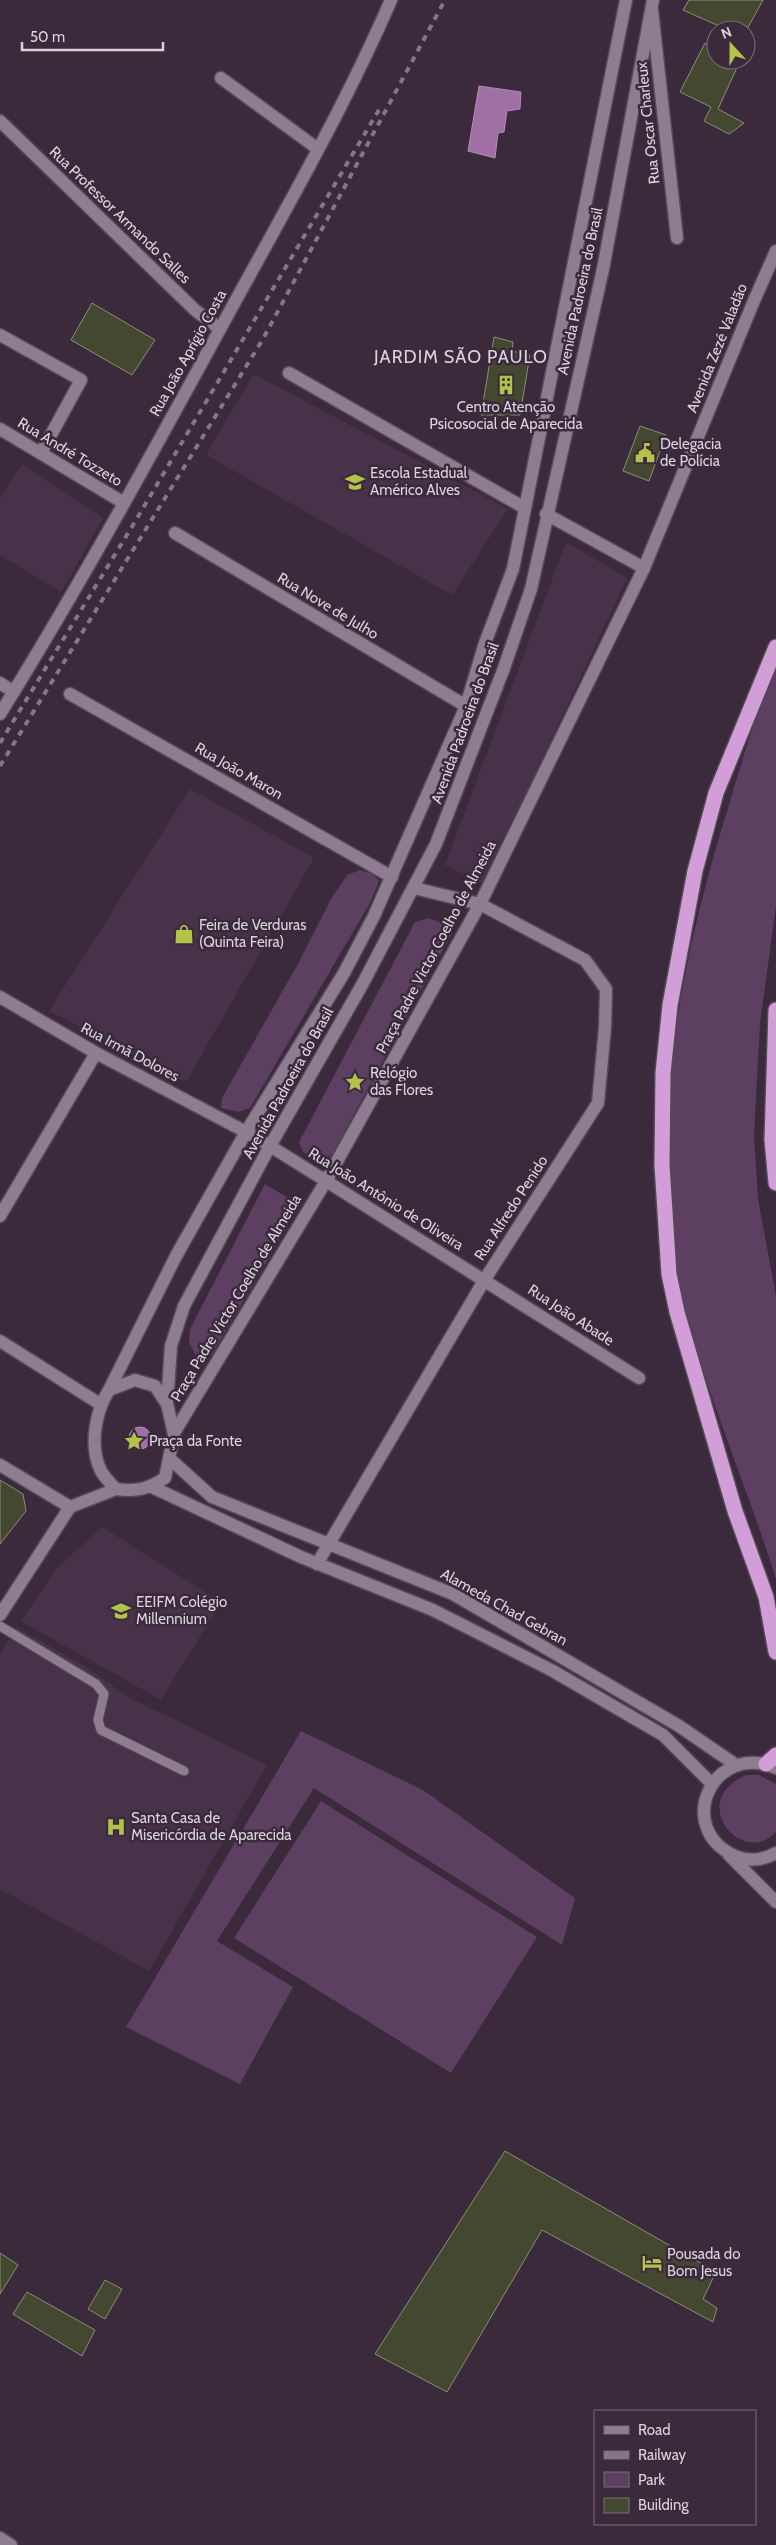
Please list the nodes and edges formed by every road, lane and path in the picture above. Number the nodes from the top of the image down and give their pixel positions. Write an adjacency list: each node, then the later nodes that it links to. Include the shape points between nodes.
1 (391, 0): 6 (street, Rua João Aprígio Costa, via 367,56)
2 (626, 0): 15 (street, Avenida Padroeira do Brasil)
3 (652, 3): 7 (street, Rua Oscar Charleux); 16 (street, Avenida Padroeira do Brasil, via 603,270)
4 (221, 78): 6 (street)
5 (0, 121): 9 (street, Rua Professor Armando Salles, via 194,310)
6 (318, 149): 9 (street, Rua João Aprígio Costa)
7 (677, 238)
8 (776, 251): 18 (street, Avenida Zezé Valadão)
9 (220, 329): 14 (street, Rua João Aprígio Costa)
10 (0, 335): 13 (street, via 81,380)
11 (289, 373): 15 (street)
12 (0, 429): 13 (street, Rua André Tozzeto)
13 (41, 453): 14 (street, Rua André Tozzeto)
14 (124, 503): 21 (street, Rua João Aprígio Costa)
15 (524, 507): 23 (street, Avenida Padroeira do Brasil, via 513,569)
16 (546, 514): 18 (street); 26 (street, Avenida Padroeira do Brasil, via 531,589 504,668 452,806)
17 (175, 533): 23 (street, Rua Nove de Julho)
18 (644, 568): 27 (street, Praça Padre Victor Coelho de Almeida)
19 (776, 647): 54 (highway, via 716,794 696,871 670,1005 663,1072 662,1165 669,1274 677,1312 734,1511 766,1597)
20 (0, 684): 21 (street)
21 (14, 692): 24 (street, Rua João Aprígio Costa)
22 (70, 694): 25 (street, Rua João Maron)
23 (466, 706): 25 (street, Avenida Padroeira do Brasil)
24 (0, 714)
25 (392, 877): 31 (street, Avenida Padroeira do Brasil, via 344,974)
26 (414, 888): 27 (street); 32 (street, Avenida Padroeira do Brasil)
27 (480, 904): 33 (street, Praça Padre Victor Coelho de Almeida); 36 (street, Rua Alfredo Penido, via 585,960 606,989 598,1103)
28 (0, 997): 30 (street, Rua Irmã Dolores)
29 (776, 1010): 34 (highway, via 772,1140)
30 (96, 1053): 31 (street, Rua Irmã Dolores); 35 (street)
31 (246, 1132): 32 (street, Rua Irmã Dolores); 39 (street, Avenida Padroeira do Brasil, via 176,1256)
32 (270, 1146): 33 (street, Rua João Antônio de Oliveira); 41 (street, Avenida Padroeira do Brasil, via 184,1306 171,1346)
33 (326, 1181): 36 (street, Rua João Antônio de Oliveira); 42 (street, Praça Padre Victor Coelho de Almeida)
34 (776, 1183)
35 (0, 1216)
36 (485, 1279): 38 (street, Rua João Abade); 48 (street, Rua Alfredo Penido)
37 (0, 1341): 40 (street)
38 (639, 1378)
39 (110, 1390): 40 (street); 41 (street, via 135,1380 154,1386)
40 (100, 1404): 46 (street, via 94,1445 101,1471)
41 (167, 1404): 42 (street)
42 (174, 1433): 43 (street)
43 (169, 1458): 45 (street, via 165,1478); 48 (street, Alameda Chad Gebran, via 212,1497)
44 (0, 1466): 47 (street)
45 (152, 1487): 46 (street, via 135,1492); 49 (street)
46 (116, 1489): 47 (street)
47 (70, 1507): 52 (street)
48 (328, 1544): 49 (street, Rua Alfredo Penido); 50 (street, Alameda Chad Gebran)
49 (317, 1564): 51 (street)
50 (414, 1578): 51 (street); 55 (street, Alameda Chad Gebran, via 453,1594)
51 (406, 1599): 56 (street)
52 (0, 1615)
53 (0, 1626): 59 (lane, via 96,1684 104,1694 98,1720 101,1730)
54 (776, 1652)
55 (584, 1671): 56 (street); 58 (street, Alameda Chad Gebran, via 679,1726)
56 (576, 1684): 60 (street, via 663,1736)
57 (773, 1762): 58 (street)
58 (736, 1765): 60 (street, via 722,1772)
59 (184, 1771)
60 (712, 1784): 61 (street, via 704,1806 707,1828 714,1841)
61 (726, 1852): 62 (street, via 740,1858 755,1859); 63 (street)
62 (776, 1853)
63 (776, 1902)
64 (0, 2538): 65 (street)
65 (11, 2545)

